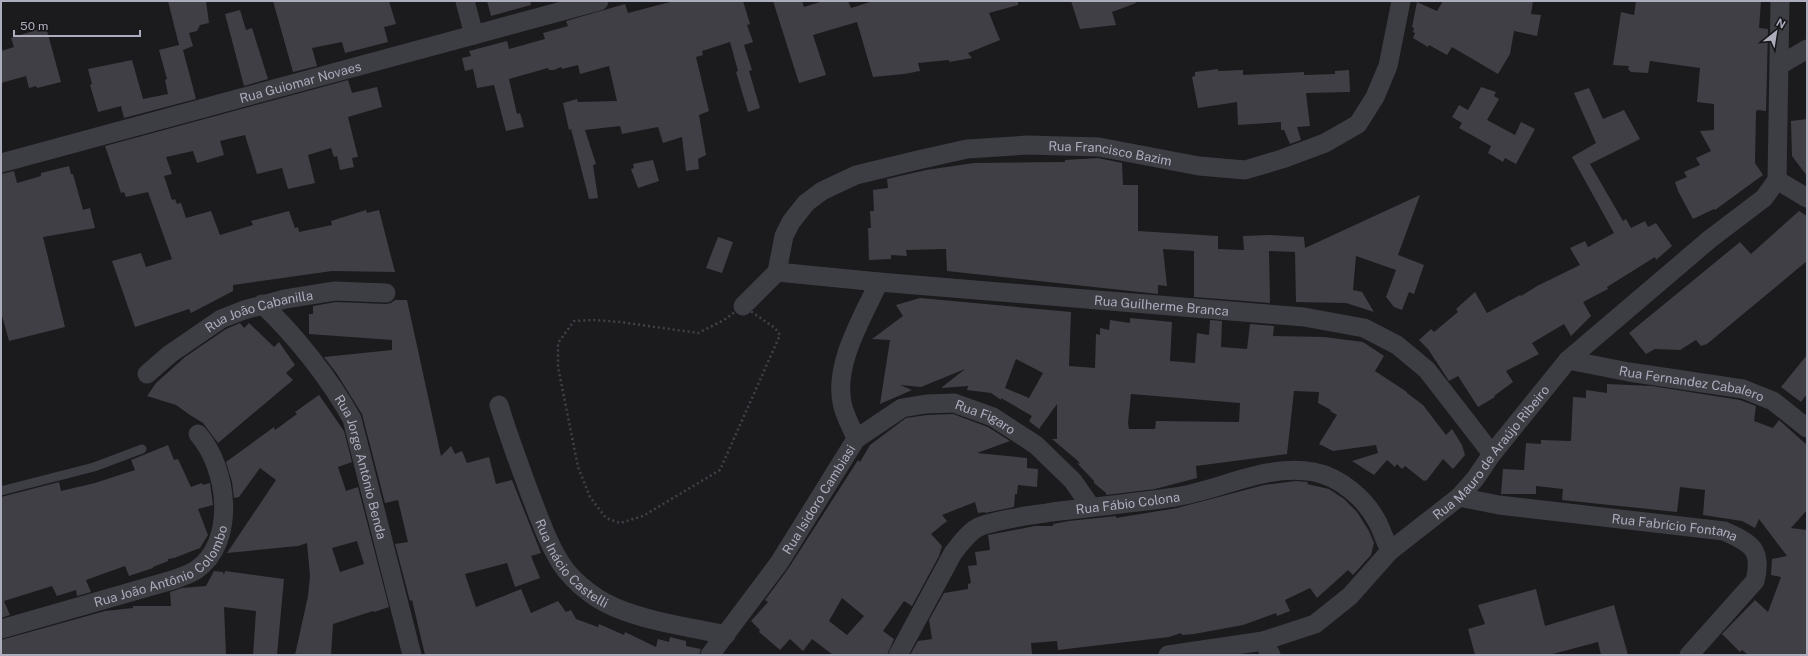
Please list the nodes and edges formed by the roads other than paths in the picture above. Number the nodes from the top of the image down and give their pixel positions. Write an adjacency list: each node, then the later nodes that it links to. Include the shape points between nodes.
1 (465, 1): 5 (street)
2 (599, 1): 5 (street, Rua Guiomar Novaes)
3 (1401, 1): 11 (street, Rua Francisco Bazim, via 1388,66 1375,97 1358,124 1326,143 1245,170 1200,166 1099,148 1028,145 967,149 918,160 856,175 806,203 784,236)
4 (1780, 1): 7 (street)
5 (474, 35): 8 (street, Rua Guiomar Novaes)
6 (1807, 49): 7 (street)
7 (1780, 65): 9 (street)
8 (1, 163)
9 (1777, 180): 10 (street); 16 (street, Rua Mauro de Araújo Ribeiro, via 1764,198 1710,240)
10 (1807, 198)
11 (777, 272): 12 (street, Rua Guilherme Branca); 15 (street)
12 (879, 282): 21 (street, Rua Isidoro Cambiasi, via 848,352 840,384 843,408); 23 (street, Rua Guilherme Branca, via 1304,318 1364,328 1397,345 1427,370)
13 (386, 293): 14 (street, Rua João Cabanilla, via 335,291)
14 (262, 304): 17 (street, Rua João Cabanilla, via 221,319 170,354); 31 (street, Rua Jorge Antônio Benda, via 279,320 327,379 352,419)
15 (743, 306)
16 (1568, 360): 19 (street, Rua Fernandez Cabalero, via 1743,389 1773,401); 23 (street, Rua Mauro de Araújo Ribeiro)
17 (148, 374)
18 (499, 405): 29 (street, Rua Inácio Castelli, via 537,511 556,556 571,576 592,595 614,607 676,625)
19 (1807, 428)
20 (198, 434): 28 (street, Rua João Antônio Colombo, via 207,446 219,472 224,496 223,523 217,543 196,570 176,579)
21 (856, 438): 26 (street, Rua Figaro, via 902,408 954,403 993,417 1036,445 1074,481); 29 (street, Rua Isidoro Cambiasi, via 779,563)
22 (142, 449): 24 (lane, via 94,467)
23 (1492, 454): 25 (street, Rua Mauro de Araújo Ribeiro)
24 (1, 491)
25 (1459, 497): 27 (street, Rua Mauro de Araújo Ribeiro); 35 (street, Rua Fabrício Fontana, via 1499,505 1724,531 1744,540 1756,552 1759,566 1755,581)
26 (1091, 507): 27 (street, Rua Fábio Colona, via 1176,497 1210,490 1268,472 1315,472 1340,482 1360,498 1378,522); 33 (street, Rua Fábio Colona, via 1008,519 978,527 952,553)
27 (1390, 551): 30 (street, Rua Mauro de Araújo Ribeiro, via 1350,596 1314,624)
28 (1, 629)
29 (726, 635): 32 (street, Rua Isidoro Cambiasi)
30 (1267, 648): 34 (street, Rua Mauro de Araújo Ribeiro)
31 (412, 655)
32 (710, 655)
33 (898, 655)
34 (1168, 655)
35 (1689, 655)

